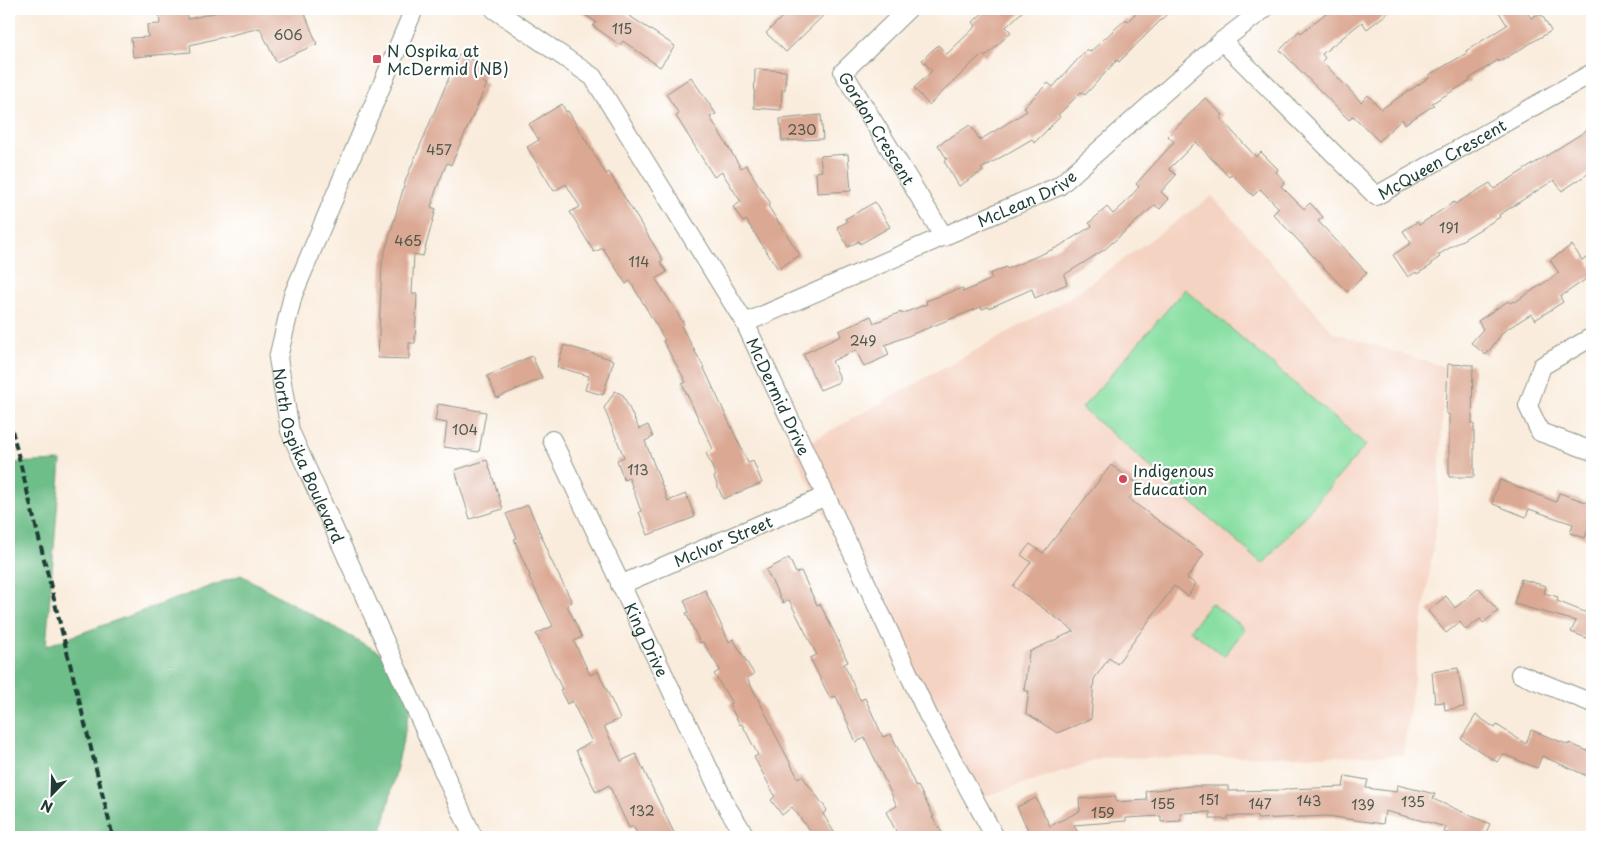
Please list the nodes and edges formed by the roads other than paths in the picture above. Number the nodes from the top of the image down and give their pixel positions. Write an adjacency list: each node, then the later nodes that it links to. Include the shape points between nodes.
1 (414, 9): 16 (street, North Ospika Boulevard, via 293,295 278,358 290,431)
2 (494, 9): 8 (street, McDermid Drive, via 593,77)
3 (908, 9): 7 (street, Gordon Crescent, via 843,72)
4 (1264, 9): 5 (street, McLean Drive)
5 (1222, 41): 6 (street, McQueen Crescent, via 1376,196); 7 (street, McLean Drive, via 1059,186)
6 (1592, 72)
7 (944, 237): 8 (street, McLean Drive)
8 (745, 323): 12 (street, McDermid Drive)
9 (1592, 337): 11 (street, via 1542,366 1528,406 1540,432)
10 (552, 440): 13 (street, King Drive)
11 (1592, 451)
12 (826, 496): 13 (street, McIvor Street); 18 (street, McDermid Drive, via 928,715)
13 (620, 585): 17 (street, King Drive, via 726,807)
14 (1520, 674): 15 (street)
15 (1592, 702)
16 (472, 837)
17 (746, 837)
18 (995, 837)

